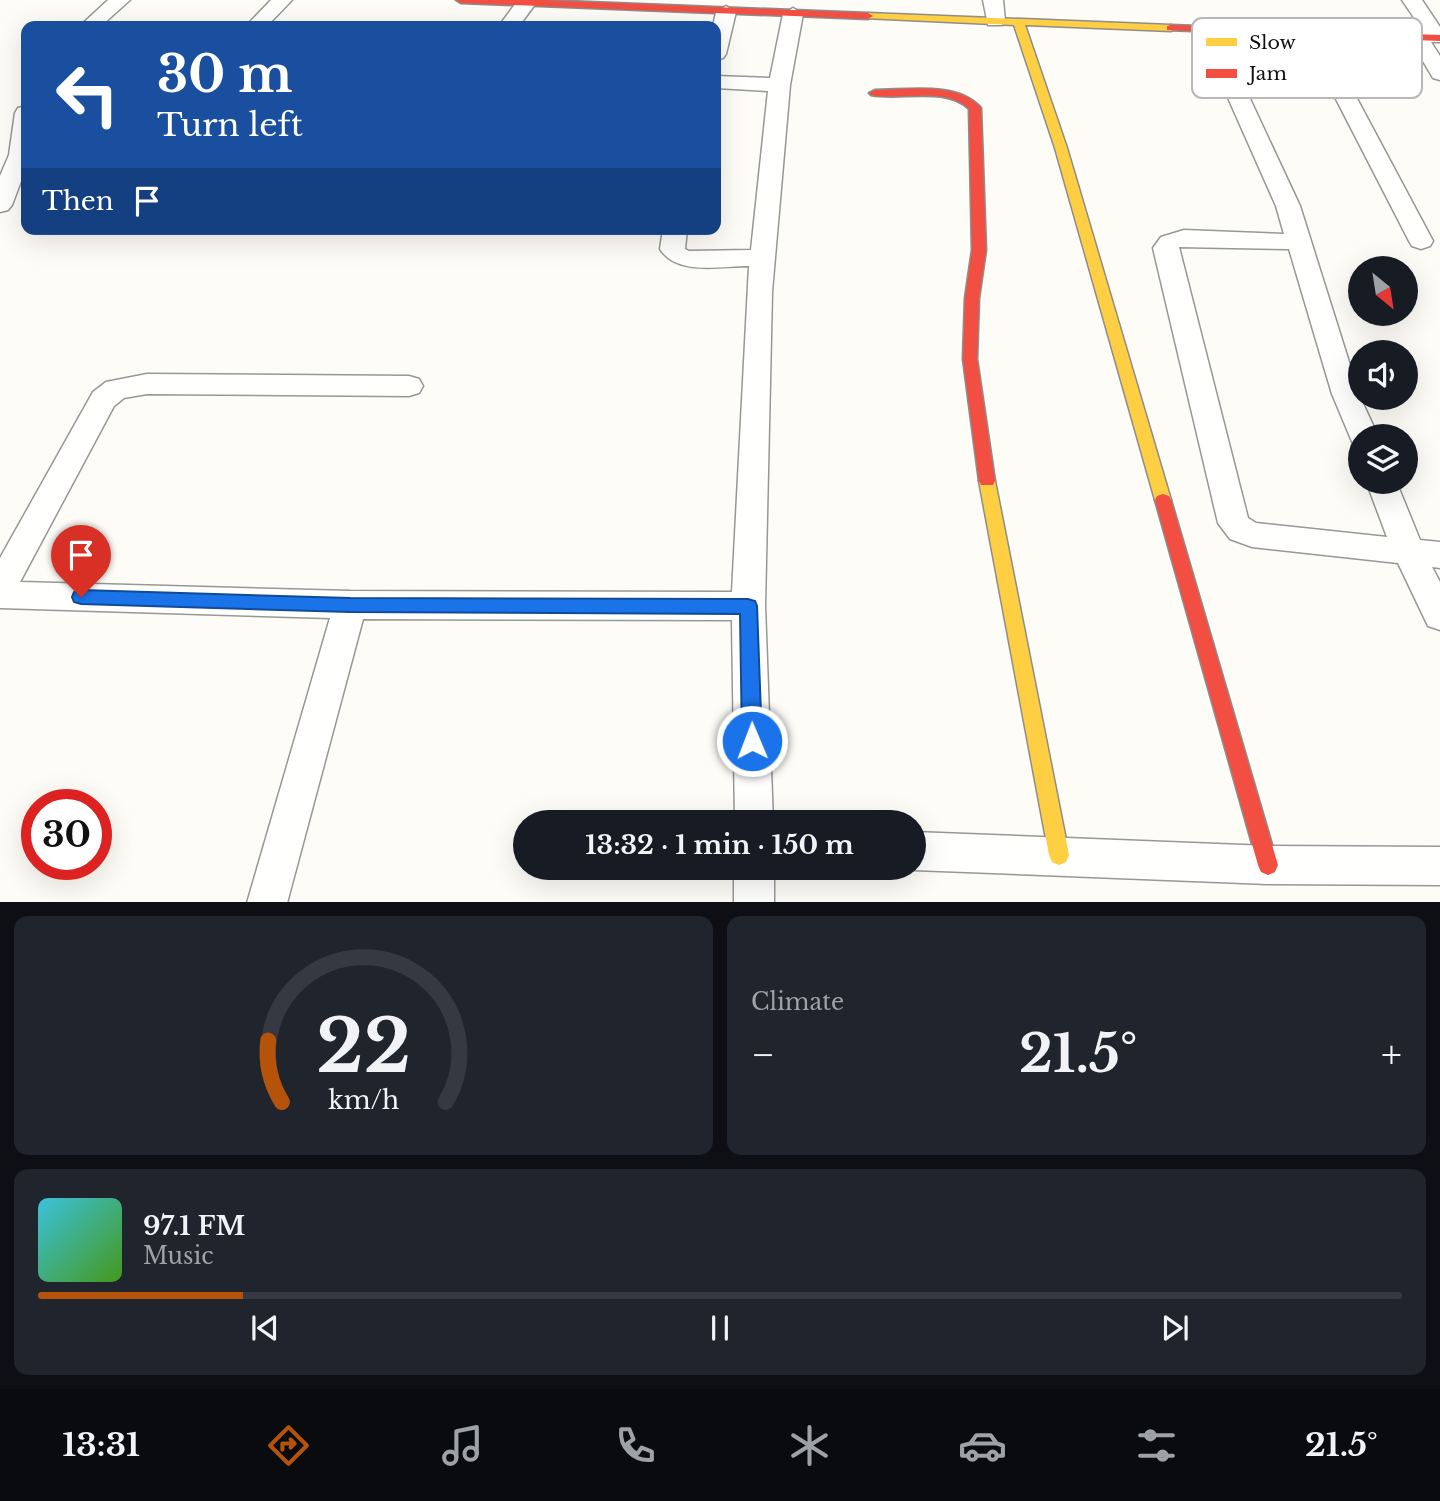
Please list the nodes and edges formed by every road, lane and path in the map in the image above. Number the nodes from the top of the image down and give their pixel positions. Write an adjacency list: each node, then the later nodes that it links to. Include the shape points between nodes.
1 (120, 0): 11 (street)
2 (282, 0): 12 (street)
3 (461, 0): 6 (street)
4 (993, 0): 14 (street)
5 (1412, 0): 10 (street)
6 (526, 3): 7 (street); 13 (street)
7 (726, 12): 8 (street); 17 (street)
8 (793, 14): 14 (street); 21 (street)
9 (1422, 18): 18 (street)
10 (1422, 18)
11 (96, 21)
12 (261, 21)
13 (513, 21)
14 (995, 21): 15 (street)
15 (1017, 21): 16 (street); 43 (street, via 1065,160)
16 (1192, 27)
17 (721, 33)
18 (1432, 37): 19 (street)
19 (1440, 74)
20 (721, 82): 21 (street)
21 (779, 85): 30 (street)
22 (875, 93): 42 (street, via 955,95 975,108 979,250 972,298 972,371 981,447)
23 (1239, 98): 29 (street)
24 (1344, 98): 28 (street)
25 (21, 148): 26 (street)
26 (0, 205)
27 (674, 235): 30 (street, via 672,249 685,259)
28 (1421, 241)
29 (1300, 242): 32 (street); 34 (street, via 1184,238 1165,248 1230,514 1241,530 1252,535)
30 (763, 258): 38 (street)
31 (409, 386): 35 (street, via 147,384 116,389 103,399)
32 (1358, 424)
33 (1389, 494): 34 (street)
34 (1425, 554): 39 (street)
35 (0, 589)
36 (0, 595): 37 (street)
37 (350, 605): 38 (street); 46 (street)
38 (748, 606): 40 (street)
39 (1440, 616)
40 (754, 810)
41 (926, 851): 42 (street)
42 (1059, 855): 43 (street)
43 (1268, 865): 44 (street)
44 (1440, 866)
45 (754, 880): 47 (street)
46 (267, 902)
47 (754, 902)

